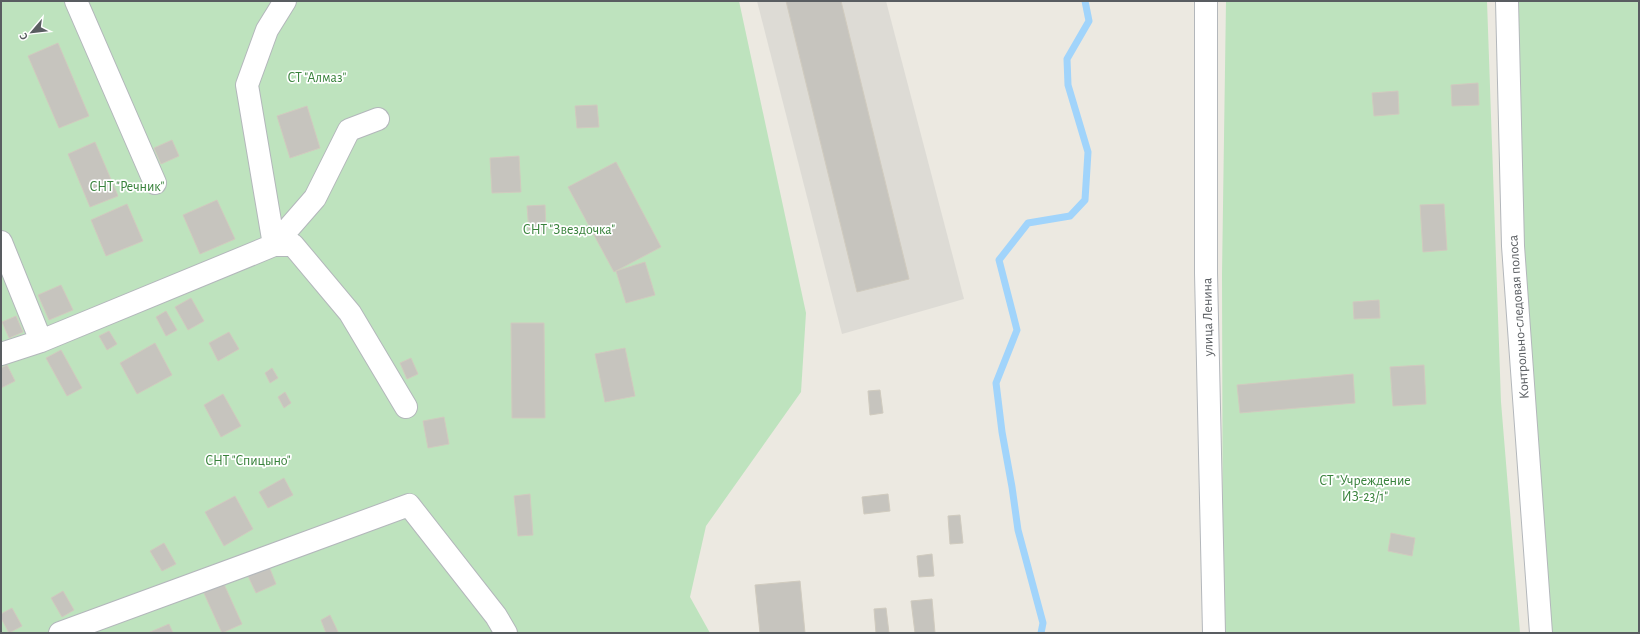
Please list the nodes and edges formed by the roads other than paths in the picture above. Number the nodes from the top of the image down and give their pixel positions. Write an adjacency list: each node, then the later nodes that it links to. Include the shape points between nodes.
1 (76, 1): 6 (street)
2 (285, 1): 8 (street, via 267,30 247,85)
3 (1206, 1): 14 (street, улица Ленина, via 1206,273)
4 (1507, 1): 15 (street, Контрольно-следовая полоса, via 1513,246)
5 (378, 118): 8 (street, via 349,130 315,198)
6 (155, 182)
7 (1, 242): 9 (street)
8 (274, 245): 9 (street); 11 (street, via 293,245 350,313)
9 (41, 341): 10 (street)
10 (1, 354)
11 (406, 407)
12 (60, 633): 13 (street, via 409,505 496,616)
13 (506, 633)
14 (1214, 633)
15 (1541, 633)

